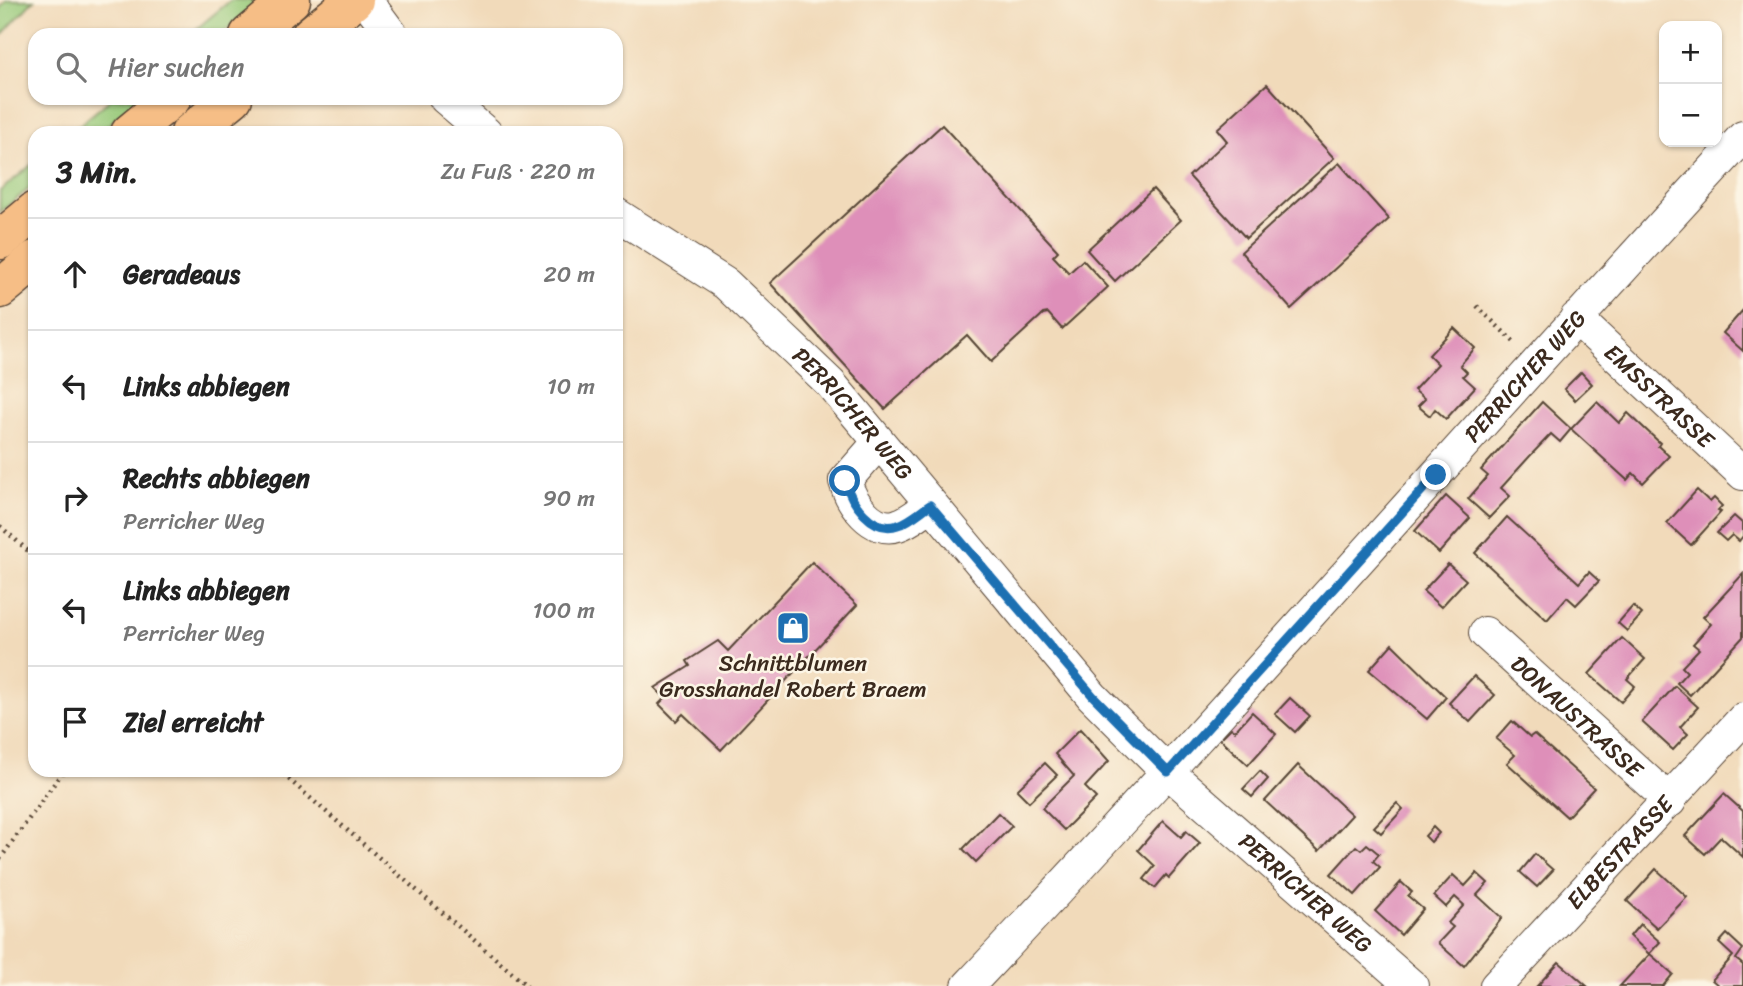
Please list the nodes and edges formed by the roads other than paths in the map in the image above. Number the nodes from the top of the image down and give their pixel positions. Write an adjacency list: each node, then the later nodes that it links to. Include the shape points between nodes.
1 (291, 0): 4 (main road)
2 (354, 0): 5 (main road)
3 (366, 0): 6 (street)
4 (257, 28)
5 (320, 28)
6 (387, 28)
7 (164, 105): 10 (main road)
8 (224, 105): 11 (main road)
9 (453, 105): 12 (street)
10 (138, 126)
11 (199, 126)
12 (478, 126)
13 (1743, 137): 19 (street, PERRICHER WEG)
14 (28, 217): 16 (main road)
15 (623, 218): 20 (street, PERRICHER WEG, via 726,284 830,383)
16 (0, 240)
17 (28, 266): 18 (main road)
18 (0, 289)
19 (1576, 318): 21 (street, EMSSTRASSE); 25 (street, PERRICHER WEG)
20 (879, 442): 22 (street, PERRICHER WEG); 22 (street, via 845,481 849,494 872,522 885,527 899,525)
21 (1743, 474)
22 (930, 505): 25 (street, PERRICHER WEG, via 1093,696)
23 (1485, 633): 26 (street, DONAUSTRASSE)
24 (1743, 719): 26 (street, ELBESTRASSE)
25 (1168, 772): 27 (street, PERRICHER WEG); 28 (street, PERRICHER WEG)
26 (1670, 801): 29 (street, ELBESTRASSE)
27 (968, 986)
28 (1412, 986)
29 (1496, 986)

